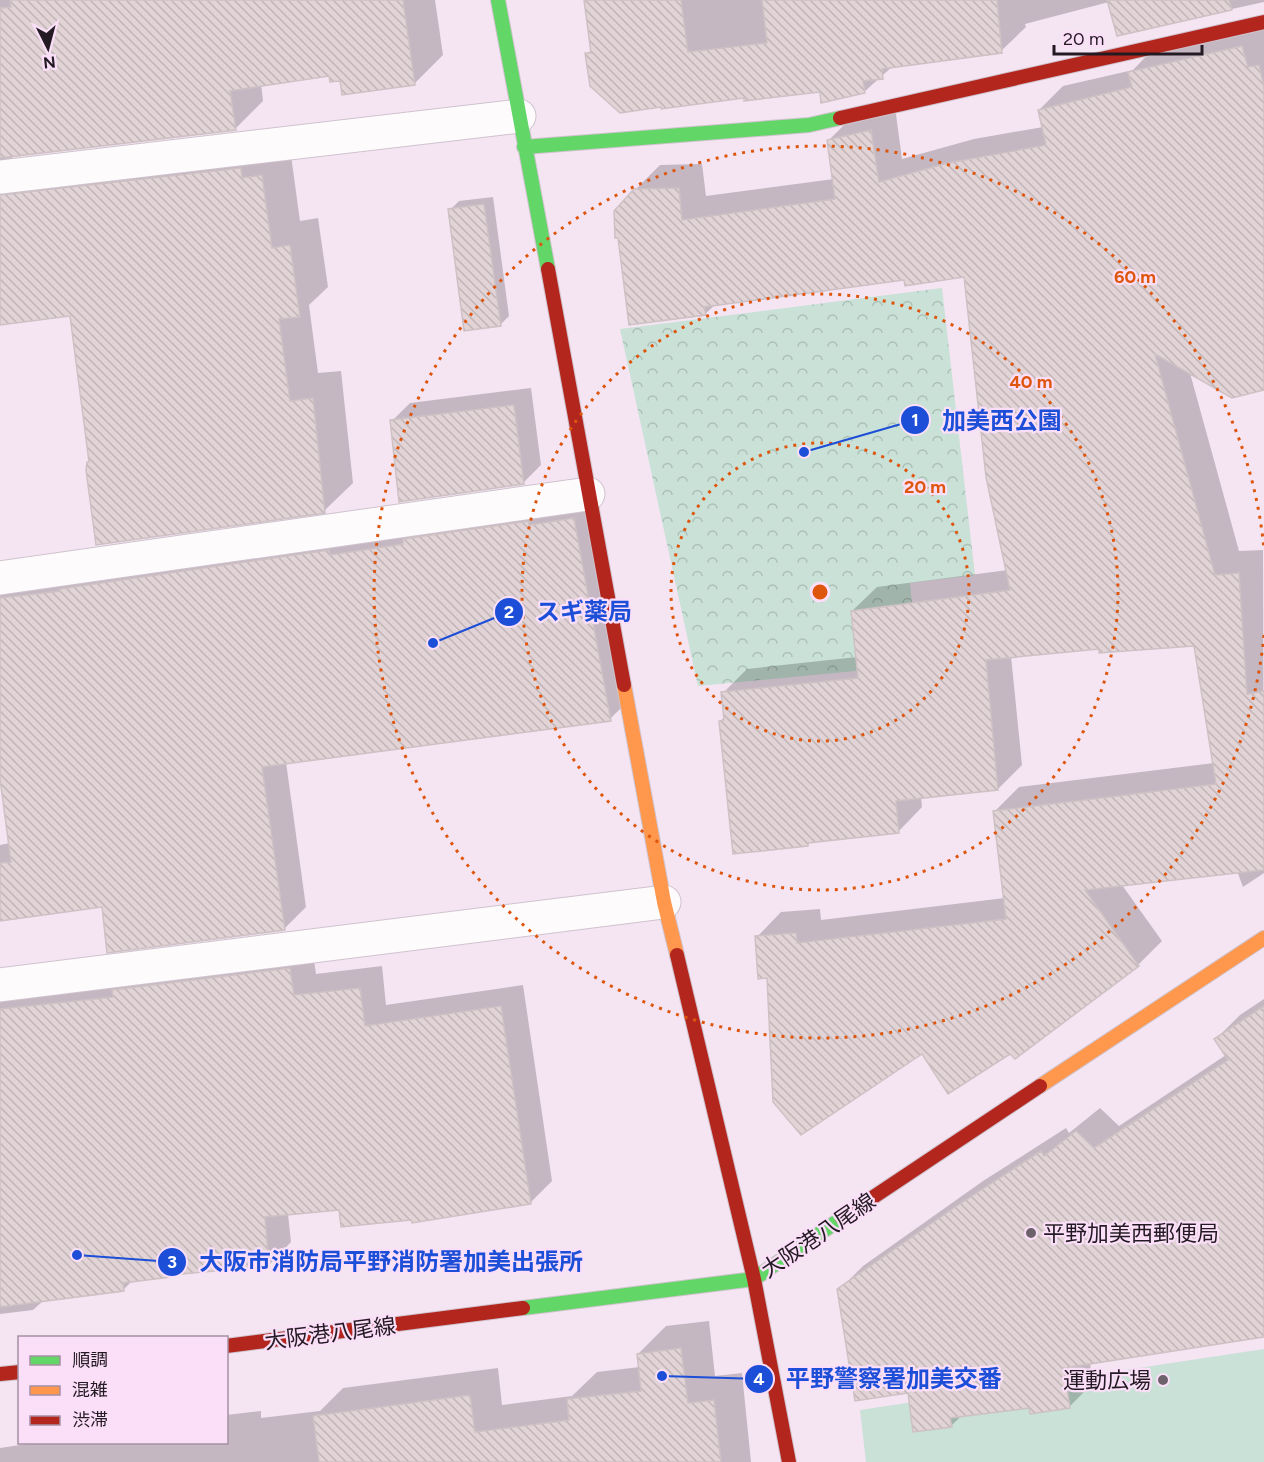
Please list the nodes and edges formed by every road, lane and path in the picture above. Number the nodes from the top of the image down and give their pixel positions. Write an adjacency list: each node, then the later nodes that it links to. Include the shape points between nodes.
1 (498, 0): 3 (street)
2 (1264, 22): 3 (street, via 809,125)
3 (521, 132): 4 (street); 5 (street)
4 (0, 177)
5 (588, 494): 6 (street); 7 (street)
6 (0, 578)
7 (664, 902): 9 (street); 10 (street)
8 (1264, 938): 10 (street, 大阪港八尾線)
9 (0, 985)
10 (754, 1279): 11 (street, 大阪港八尾線); 14 (street)
11 (228, 1346)
12 (18, 1372): 13 (street)
13 (0, 1374)
14 (789, 1462)

